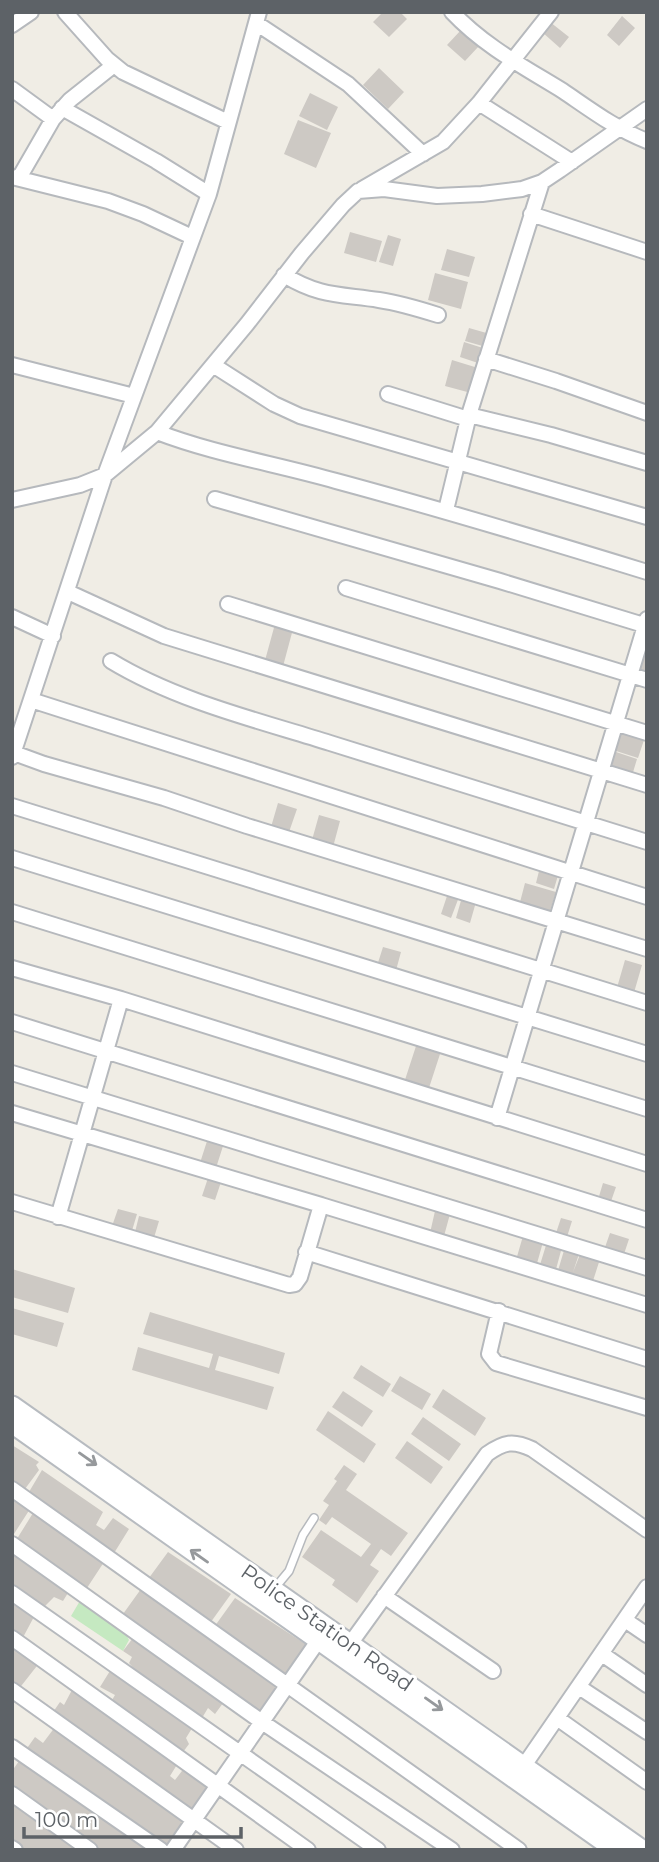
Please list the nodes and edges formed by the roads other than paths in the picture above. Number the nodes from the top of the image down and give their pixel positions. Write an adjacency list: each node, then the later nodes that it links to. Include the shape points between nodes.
1 (31, 12): 6 (street)
2 (65, 12): 8 (street)
3 (452, 12): 7 (street, via 468,30)
4 (551, 12): 7 (street)
5 (257, 18): 13 (street); 16 (street, via 348,85)
6 (12, 25)
7 (511, 60): 10 (street); 14 (street)
8 (114, 65): 12 (street); 13 (street, via 149,87)
9 (12, 89): 12 (street)
10 (479, 103): 16 (street, via 443,142); 17 (street)
11 (647, 110): 14 (street)
12 (58, 114): 18 (street); 21 (street)
13 (228, 122): 21 (street)
14 (618, 130): 15 (street); 17 (street)
15 (647, 141)
16 (423, 154): 20 (street)
17 (572, 162): 19 (street)
18 (16, 178): 23 (street, via 108,201)
19 (542, 182): 20 (street, via 482,194); 22 (street)
20 (358, 191): 25 (street)
21 (209, 194): 23 (street)
22 (531, 214): 24 (street); 27 (street)
23 (192, 237): 31 (street)
24 (647, 252)
25 (284, 275): 26 (street, via 310,290 397,303); 29 (street)
26 (438, 315)
27 (486, 359): 32 (street); 33 (street)
28 (12, 365): 31 (street)
29 (212, 365): 34 (street); 35 (street, via 300,416)
30 (388, 394): 33 (street)
31 (134, 396): 37 (street)
32 (647, 413)
33 (468, 417): 35 (street); 36 (street)
34 (157, 432): 37 (street); 40 (street, via 193,446)
35 (457, 463): 40 (street); 41 (street)
36 (647, 463)
37 (105, 475): 39 (street); 44 (street)
38 (215, 499): 47 (street)
39 (12, 500)
40 (446, 510): 42 (street)
41 (647, 517)
42 (647, 572)
43 (346, 588): 50 (street)
44 (68, 592): 48 (street); 56 (street, via 164,636)
45 (228, 604): 53 (street)
46 (12, 617): 48 (street)
47 (646, 623): 50 (street)
48 (53, 636): 52 (street)
49 (111, 661): 59 (street, via 210,704)
50 (631, 676): 51 (street); 53 (street)
51 (647, 680)
52 (31, 700): 55 (street); 62 (street)
53 (615, 724): 54 (street); 56 (street)
54 (647, 733)
55 (13, 755): 65 (street)
56 (601, 770): 57 (street); 59 (street)
57 (647, 785)
58 (12, 806): 68 (street)
59 (585, 823): 60 (street); 62 (street)
60 (647, 842)
61 (12, 858): 71 (street)
62 (572, 872): 63 (street); 65 (street)
63 (647, 897)
64 (12, 912): 75 (street)
65 (556, 921): 66 (street); 68 (street)
66 (647, 949)
67 (12, 968): 69 (street)
68 (541, 970): 70 (street); 71 (street)
69 (121, 999): 73 (street); 80 (street)
70 (647, 1003)
71 (528, 1016): 74 (street); 75 (street)
72 (12, 1023): 73 (street)
73 (106, 1052): 77 (street); 86 (street)
74 (647, 1054)
75 (512, 1067): 78 (street); 80 (street)
76 (12, 1073): 77 (street)
77 (92, 1098): 81 (street); 88 (street)
78 (647, 1110)
79 (12, 1113): 81 (street)
80 (497, 1118): 82 (street)
81 (81, 1134): 84 (street); 85 (street)
82 (647, 1164)
83 (12, 1202): 85 (street)
84 (321, 1205): 87 (street); 89 (street)
85 (58, 1217): 87 (street, via 289,1285 300,1277)
86 (647, 1220)
87 (306, 1252): 90 (street)
88 (647, 1268)
89 (647, 1305)
90 (499, 1311): 91 (street); 93 (street, via 489,1354 496,1363)
91 (647, 1359)
92 (12, 1406): 100 (street, Police Station Road, one-way to 100)
93 (647, 1408)
94 (12, 1423): 106 (street, Police Station Road, one-way to 94)
95 (12, 1489): 111 (street)
96 (314, 1518): 100 (lane, via 289,1572)
97 (647, 1530): 102 (street, via 532,1448 505,1442 488,1454)
98 (12, 1544): 115 (street)
99 (647, 1587): 103 (street)
100 (273, 1590): 107 (street, Police Station Road)
101 (12, 1593): 118 (street)
102 (384, 1596): 107 (street); 109 (street)
103 (625, 1620): 104 (street); 108 (street)
104 (647, 1635)
105 (12, 1639): 121 (street)
106 (318, 1641): 111 (street); 132 (street, Police Station Road)
107 (350, 1644): 119 (street, Police Station Road, one-way to 119)
108 (602, 1654): 110 (street); 112 (street)
109 (493, 1671)
110 (647, 1685)
111 (287, 1686): 115 (street); 131 (street)
112 (579, 1687): 114 (street); 116 (street)
113 (12, 1690): 123 (street)
114 (557, 1718): 119 (street); 120 (street)
115 (262, 1722): 118 (street); 130 (street)
116 (647, 1732)
117 (12, 1747): 125 (street)
118 (239, 1754): 121 (street); 129 (street)
119 (523, 1767): 133 (street, Police Station Road)
120 (647, 1782)
121 (217, 1786): 123 (street); 128 (street)
122 (12, 1794): 124 (street)
123 (193, 1820): 126 (street); 127 (street)
124 (90, 1850)
125 (161, 1850)
126 (173, 1850)
127 (236, 1850)
128 (308, 1850)
129 (378, 1850)
130 (452, 1850)
131 (519, 1850)
132 (616, 1850)
133 (642, 1850)

